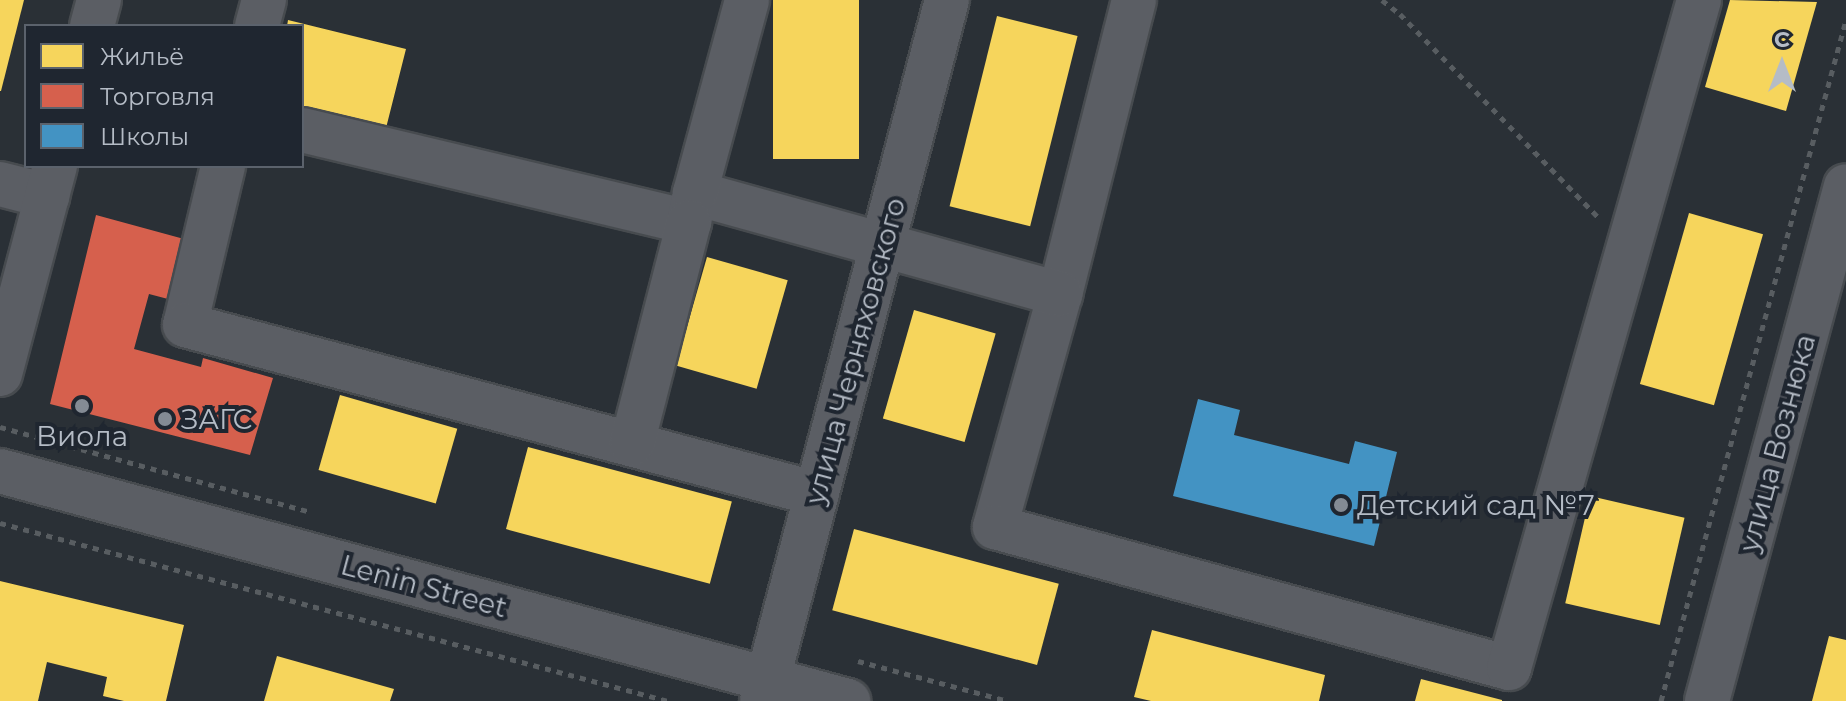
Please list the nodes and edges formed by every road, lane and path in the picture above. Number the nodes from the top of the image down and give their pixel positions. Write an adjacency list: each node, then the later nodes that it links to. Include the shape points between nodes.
1 (99, 0): 9 (street)
2 (264, 0): 10 (street)
3 (747, 0): 16 (street)
4 (947, 0): 17 (street, улица Черняховского)
5 (1134, 0): 19 (street)
6 (1382, 0): 18 (path)
7 (1699, 0): 18 (street)
8 (1846, 20): 28 (path)
9 (93, 24)
10 (258, 24)
11 (304, 130): 16 (street)
12 (223, 168): 21 (street, via 185,325)
13 (51, 181): 14 (street); 20 (street)
14 (0, 184)
15 (1846, 186): 29 (street, улица Вознюка)
16 (692, 208): 17 (street); 21 (street)
17 (882, 246): 19 (street); 23 (street, улица Черняховского)
18 (1628, 249): 19 (street, via 1509,668 995,527)
19 (1060, 294)
20 (0, 374)
21 (632, 444): 23 (street)
22 (0, 471): 25 (street, Lenin Street)
23 (817, 494): 25 (street, улица Черняховского)
24 (0, 523): 26 (path)
25 (765, 690): 27 (street, Lenin Street)
26 (668, 701)
27 (848, 701)
28 (1661, 701)
29 (1707, 701)

